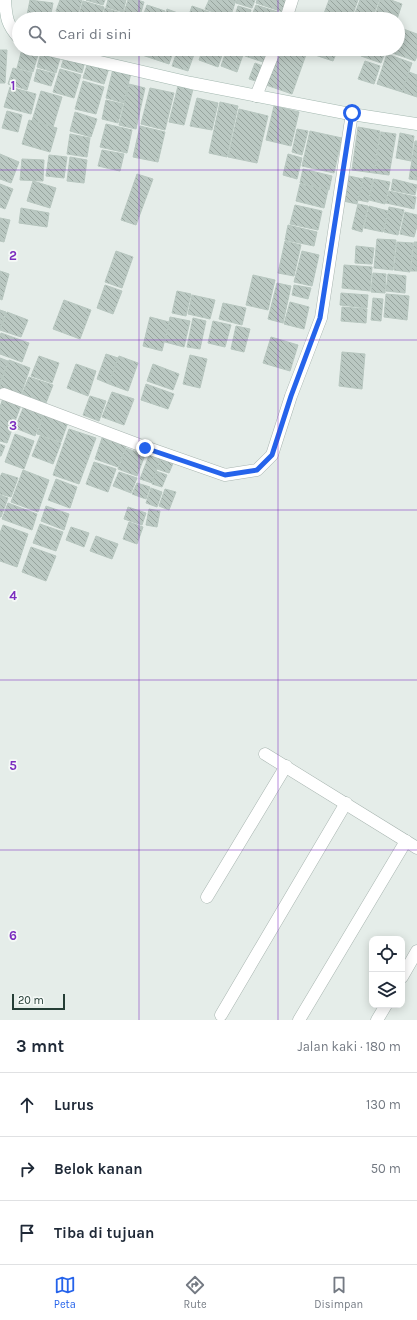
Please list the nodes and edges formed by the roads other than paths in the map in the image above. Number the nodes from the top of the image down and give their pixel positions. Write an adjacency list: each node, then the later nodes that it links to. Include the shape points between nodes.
1 (5, 0): 4 (street, via 6,16)
2 (292, 0): 3 (street)
3 (288, 12)
4 (12, 31)
5 (74, 56): 7 (street)
6 (272, 56): 7 (street)
7 (256, 96): 8 (street)
8 (352, 113): 9 (street); 10 (street, via 320,318 272,455 257,470 225,475 145,448)
9 (417, 124)
10 (4, 394)
11 (265, 754): 12 (street)
12 (286, 766): 13 (street); 16 (street)
13 (346, 803): 14 (street); 20 (street)
14 (406, 841): 15 (street); 21 (street)
15 (417, 848)
16 (207, 897)
17 (417, 951): 18 (street)
18 (405, 972)
19 (384, 1008): 22 (street)
20 (221, 1015)
21 (299, 1020)
22 (377, 1020)

